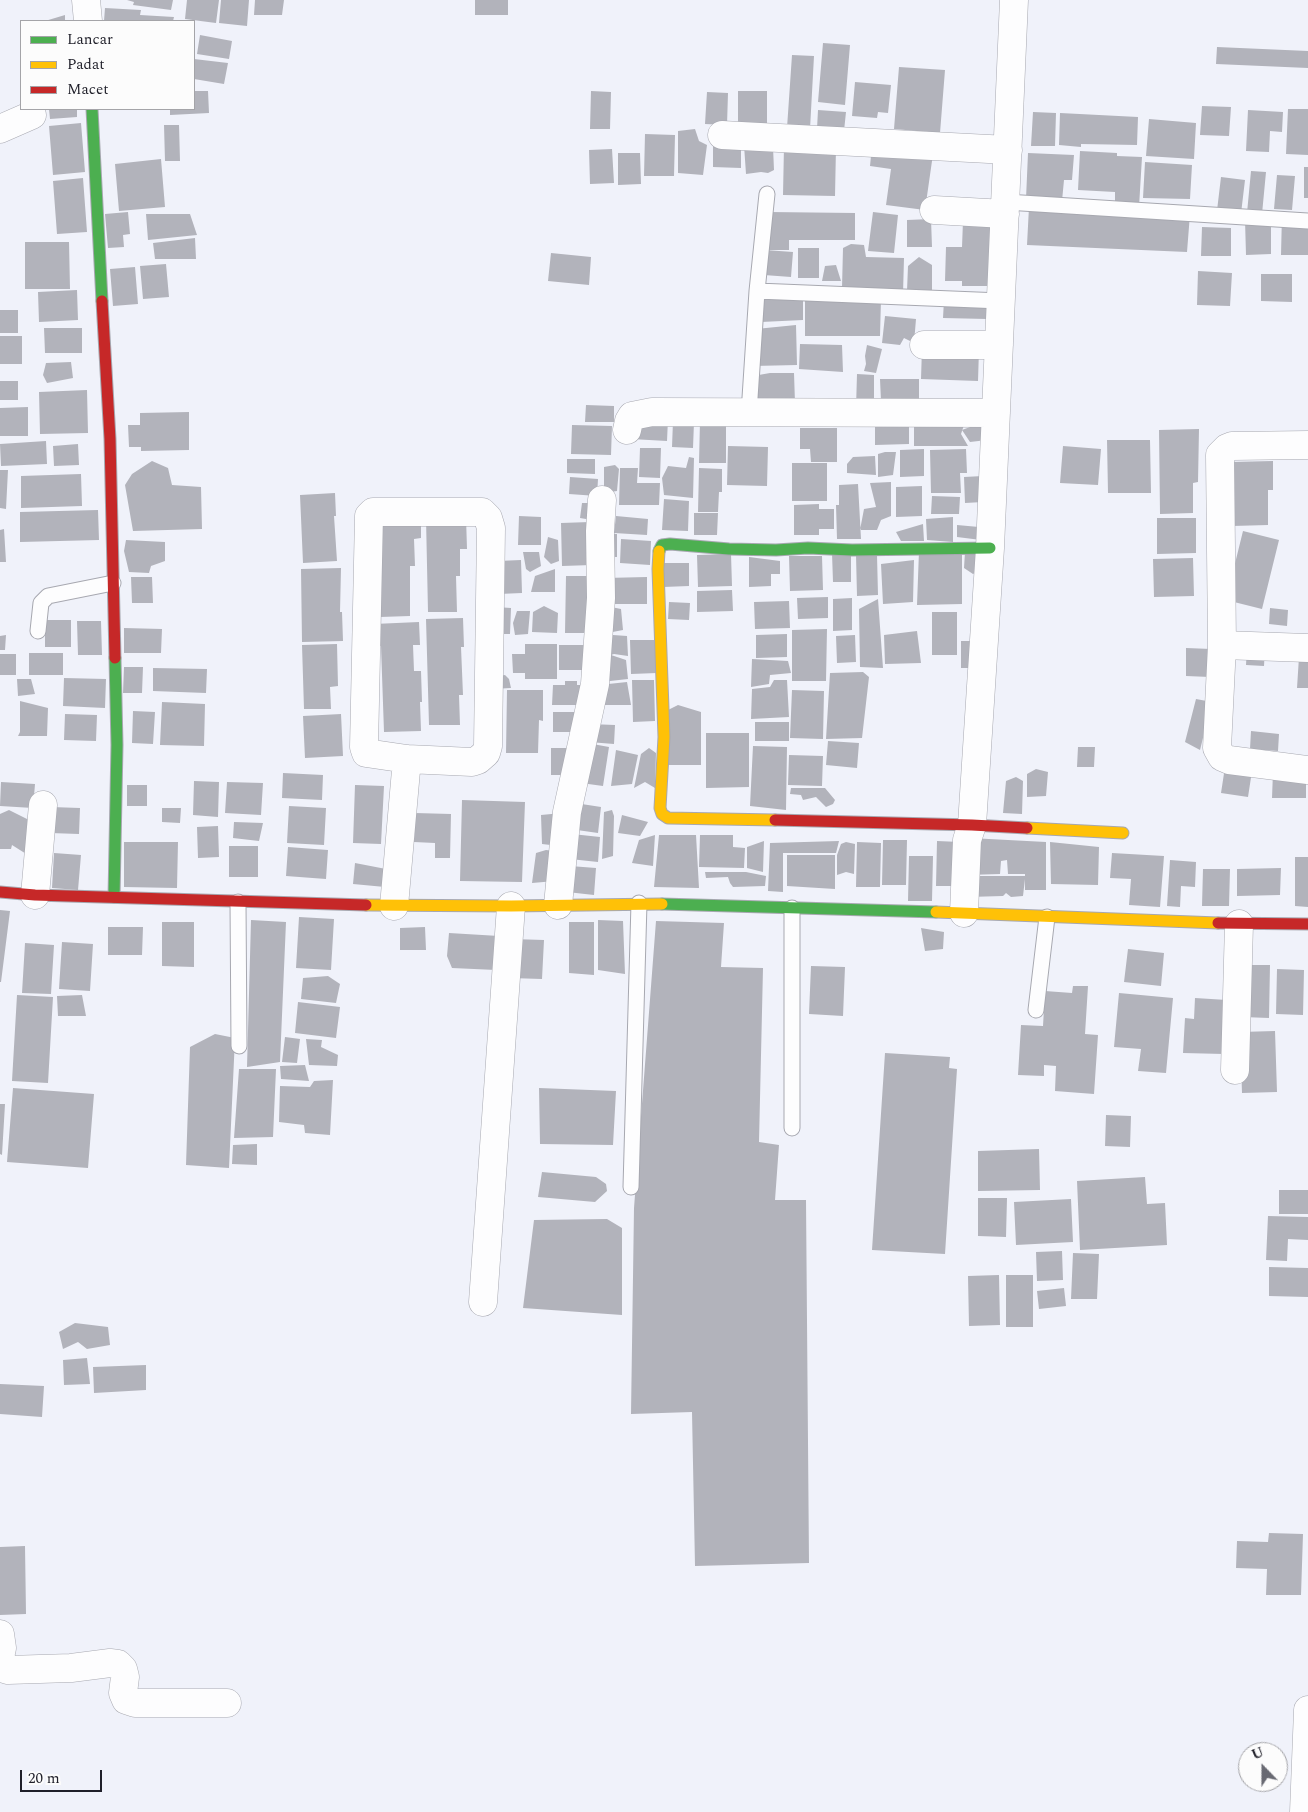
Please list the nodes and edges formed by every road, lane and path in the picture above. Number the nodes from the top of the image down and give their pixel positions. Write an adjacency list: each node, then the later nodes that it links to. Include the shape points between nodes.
1 (86, 0): 3 (street)
2 (1014, 0): 8 (street)
3 (88, 20)
4 (92, 110): 23 (street, via 110,429)
5 (32, 115): 6 (street)
6 (0, 129)
7 (722, 135): 8 (street)
8 (1008, 150): 10 (street)
9 (767, 194): 13 (lane)
10 (1005, 208): 11 (street); 12 (lane); 14 (street)
11 (934, 210)
12 (1308, 221)
13 (757, 291): 14 (lane); 17 (lane)
14 (1001, 301): 16 (street)
15 (924, 345): 16 (street)
16 (999, 345): 18 (street)
17 (748, 413): 18 (street); 19 (street, via 652,412 632,416)
18 (996, 413): 22 (street)
19 (627, 430)
20 (1308, 445): 25 (street, via 1232,446 1220,455)
21 (602, 500): 37 (street, via 601,598 595,684 567,812)
22 (990, 548): 31 (street); 31 (street, via 776,550 670,544 662,545 659,550 664,737 660,808 665,816)
23 (113, 583): 24 (lane, via 48,596 41,603); 34 (street, via 117,744)
24 (38, 630)
25 (1222, 645): 26 (street); 27 (street, via 1217,748 1222,757)
26 (1308, 648)
27 (1308, 770)
28 (406, 773): 28 (street, via 472,762 482,757 488,746 491,528 482,512 374,512 369,516 364,747 366,753); 38 (street)
29 (43, 805): 33 (street)
30 (1123, 832): 31 (street)
31 (969, 833): 41 (street)
32 (0, 892): 33 (street)
33 (35, 895): 34 (street)
34 (114, 897): 35 (street)
35 (238, 902): 38 (street); 46 (lane)
36 (639, 903): 37 (street); 40 (street); 49 (lane)
37 (558, 905): 39 (street)
38 (394, 906): 39 (street)
39 (510, 906): 50 (street)
40 (792, 908): 41 (street); 48 (lane)
41 (964, 913): 42 (street)
42 (1047, 918): 43 (street); 45 (lane)
43 (1239, 924): 44 (street); 47 (street)
44 (1308, 924)
45 (1036, 1010)
46 (239, 1046)
47 (1235, 1070)
48 (792, 1128)
49 (631, 1187)
50 (483, 1302)
51 (0, 1634): 52 (street)
52 (0, 1657)
53 (0, 1664): 54 (street, via 8,1670 118,1664 123,1669 126,1700 135,1703)
54 (227, 1703)
55 (1308, 1710): 56 (street)
56 (1304, 1812)

